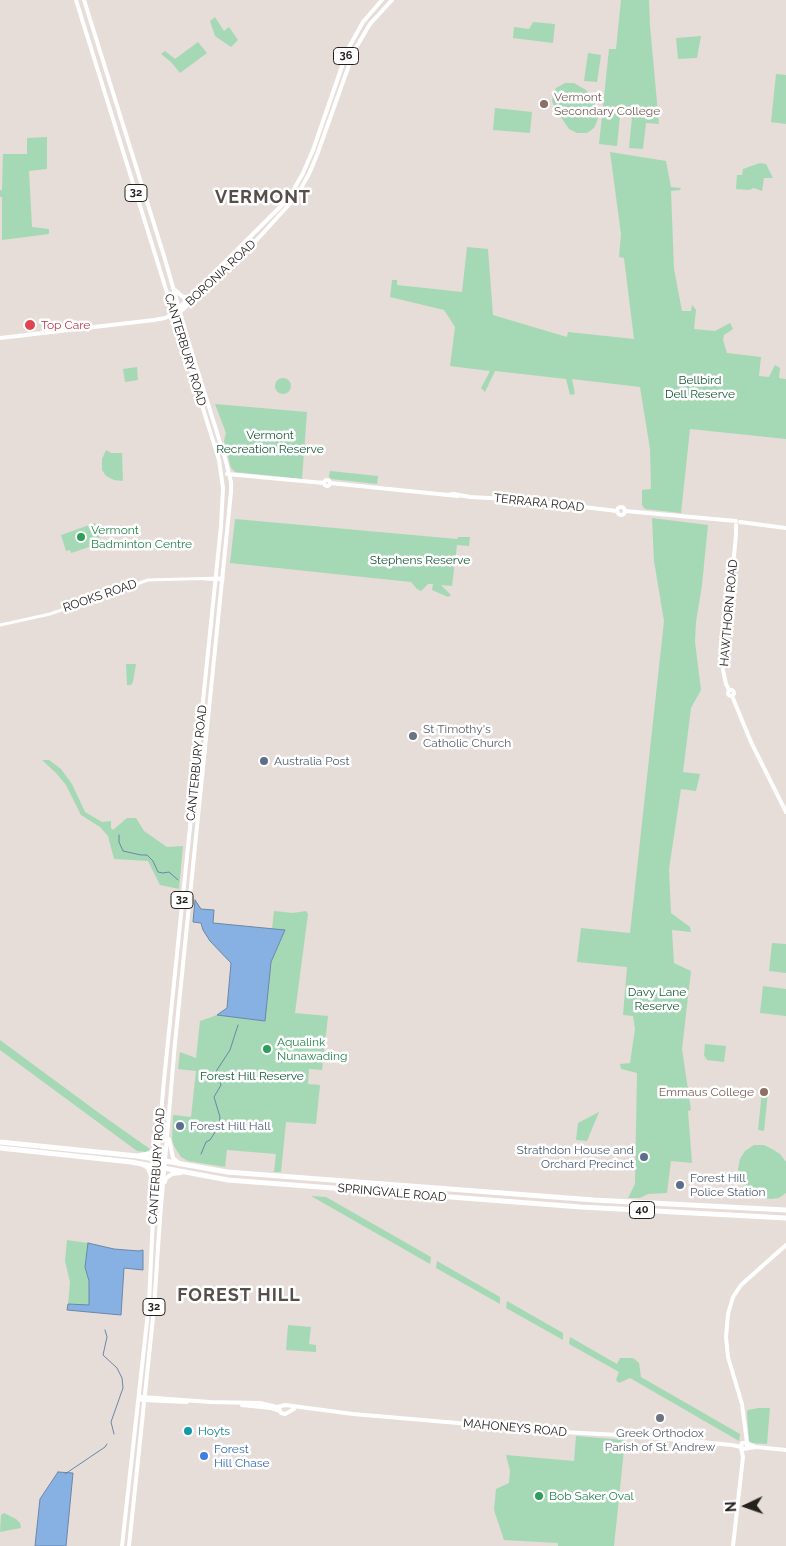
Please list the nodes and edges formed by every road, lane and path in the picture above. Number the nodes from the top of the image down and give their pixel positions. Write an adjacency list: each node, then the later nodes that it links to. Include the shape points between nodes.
1 (76, 0): 6 (main road, CANTERBURY ROAD / 32)
2 (84, 0): 5 (main road, CANTERBURY ROAD / 32)
3 (382, 0): 7 (main road, BORONIA ROAD / 36, via 363,22 348,49)
4 (392, 0): 8 (main road, BORONIA ROAD / 36, via 361,38)
5 (96, 36): 6 (main road); 13 (main road, CANTERBURY ROAD / 32)
6 (88, 38): 16 (main road, CANTERBURY ROAD / 32)
7 (331, 98): 8 (main road); 9 (main road, BORONIA ROAD / 36)
8 (337, 100): 10 (main road, BORONIA ROAD / 36)
9 (325, 116): 10 (main road); 11 (main road, BORONIA ROAD / 36, via 303,173 287,200)
10 (330, 118): 12 (main road, BORONIA ROAD / 36, via 309,174 296,197)
11 (272, 215): 12 (main road); 14 (main road, BORONIA ROAD / 36)
12 (276, 220): 15 (main road, BORONIA ROAD / 36)
13 (174, 289): 14 (main road, via 183,297); 15 (main road, CANTERBURY ROAD / 32)
14 (190, 297): 15 (main road, BORONIA ROAD / 36)
15 (179, 310): 16 (main road, BORONIA ROAD / 36); 18 (main road, CANTERBURY ROAD / 32)
16 (173, 314): 17 (main road, 36, via 154,320); 19 (main road, CANTERBURY ROAD / 32)
17 (0, 338)
18 (229, 474): 19 (main road); 20 (main road); 21 (main road, CANTERBURY ROAD / 32)
19 (222, 475): 24 (main road, CANTERBURY ROAD / 32, via 223,501)
20 (240, 475): 21 (main road); 22 (main road, TERRARA ROAD, via 324,483 326,480 330,484 617,511 621,507 625,511)
21 (231, 482): 25 (main road, CANTERBURY ROAD / 32)
22 (738, 524): 23 (main road); 30 (main road, HAWTHORN ROAD, via 724,677 729,690 733,691 732,696 751,742)
23 (786, 528)
24 (215, 579): 25 (street, ROOKS ROAD); 26 (street, ROOKS ROAD, via 146,580 50,614); 27 (main road, CANTERBURY ROAD / 32)
25 (223, 579): 28 (main road, CANTERBURY ROAD / 32)
26 (0, 625)
27 (200, 729): 28 (main road); 29 (main road, CANTERBURY ROAD / 32)
28 (207, 731): 29 (main road); 32 (main road, CANTERBURY ROAD / 32)
29 (199, 737): 31 (main road, CANTERBURY ROAD / 32)
30 (786, 812)
31 (168, 1042): 32 (main road); 34 (main road, CANTERBURY ROAD / 32)
32 (175, 1043): 33 (main road, CANTERBURY ROAD / 32)
33 (168, 1132): 39 (main road, CANTERBURY ROAD / 32); 40 (main road, via 173,1158)
34 (158, 1141): 37 (main road, via 151,1153); 38 (main road, CANTERBURY ROAD / 32)
35 (0, 1142): 37 (highway, SPRINGVALE ROAD / 40)
36 (0, 1148): 41 (highway, SPRINGVALE ROAD / 40)
37 (138, 1156): 38 (highway, SPRINGVALE ROAD / 40)
38 (157, 1159): 39 (highway, SPRINGVALE ROAD / 40); 42 (main road, CANTERBURY ROAD / 32)
39 (165, 1160): 40 (highway, SPRINGVALE ROAD / 40); 43 (main road, CANTERBURY ROAD / 32)
40 (180, 1163): 45 (highway, SPRINGVALE ROAD / 40, via 223,1172)
41 (142, 1164): 42 (highway, SPRINGVALE ROAD / 40); 46 (main road, via 149,1171)
42 (156, 1167): 43 (highway, SPRINGVALE ROAD / 40); 46 (main road, CANTERBURY ROAD / 32)
43 (164, 1168): 44 (highway, SPRINGVALE ROAD / 40); 47 (main road, CANTERBURY ROAD / 32)
44 (188, 1173): 47 (main road, via 172,1174 166,1178); 48 (highway, SPRINGVALE ROAD / 40, via 225,1180)
45 (324, 1180): 48 (highway); 49 (highway, SPRINGVALE ROAD / 40)
46 (155, 1187): 52 (main road, CANTERBURY ROAD / 32, via 151,1280)
47 (163, 1187): 53 (main road, CANTERBURY ROAD / 32, via 157,1280)
48 (329, 1188): 50 (highway, SPRINGVALE ROAD / 40)
49 (786, 1210)
50 (786, 1218)
51 (786, 1245): 58 (main road, via 744,1282 729,1310 727,1350 742,1404)
52 (138, 1397): 53 (main road); 60 (main road, CANTERBURY ROAD / 32)
53 (143, 1398): 56 (main road, via 238,1402); 61 (main road, CANTERBURY ROAD / 32)
54 (287, 1407): 55 (main road, MAHONEYS ROAD); 56 (main road, MAHONEYS ROAD, via 284,1405); 57 (main road)
55 (299, 1408): 57 (main road, MAHONEYS ROAD); 58 (main road, MAHONEYS ROAD)
56 (281, 1409): 57 (main road, via 284,1414)
57 (287, 1412)
58 (744, 1446): 59 (main road, MAHONEYS ROAD); 64 (main road)
59 (786, 1450)
60 (124, 1526): 61 (main road); 62 (main road, CANTERBURY ROAD / 32)
61 (130, 1527): 63 (main road, CANTERBURY ROAD / 32)
62 (122, 1546)
63 (128, 1546)
64 (733, 1546)

